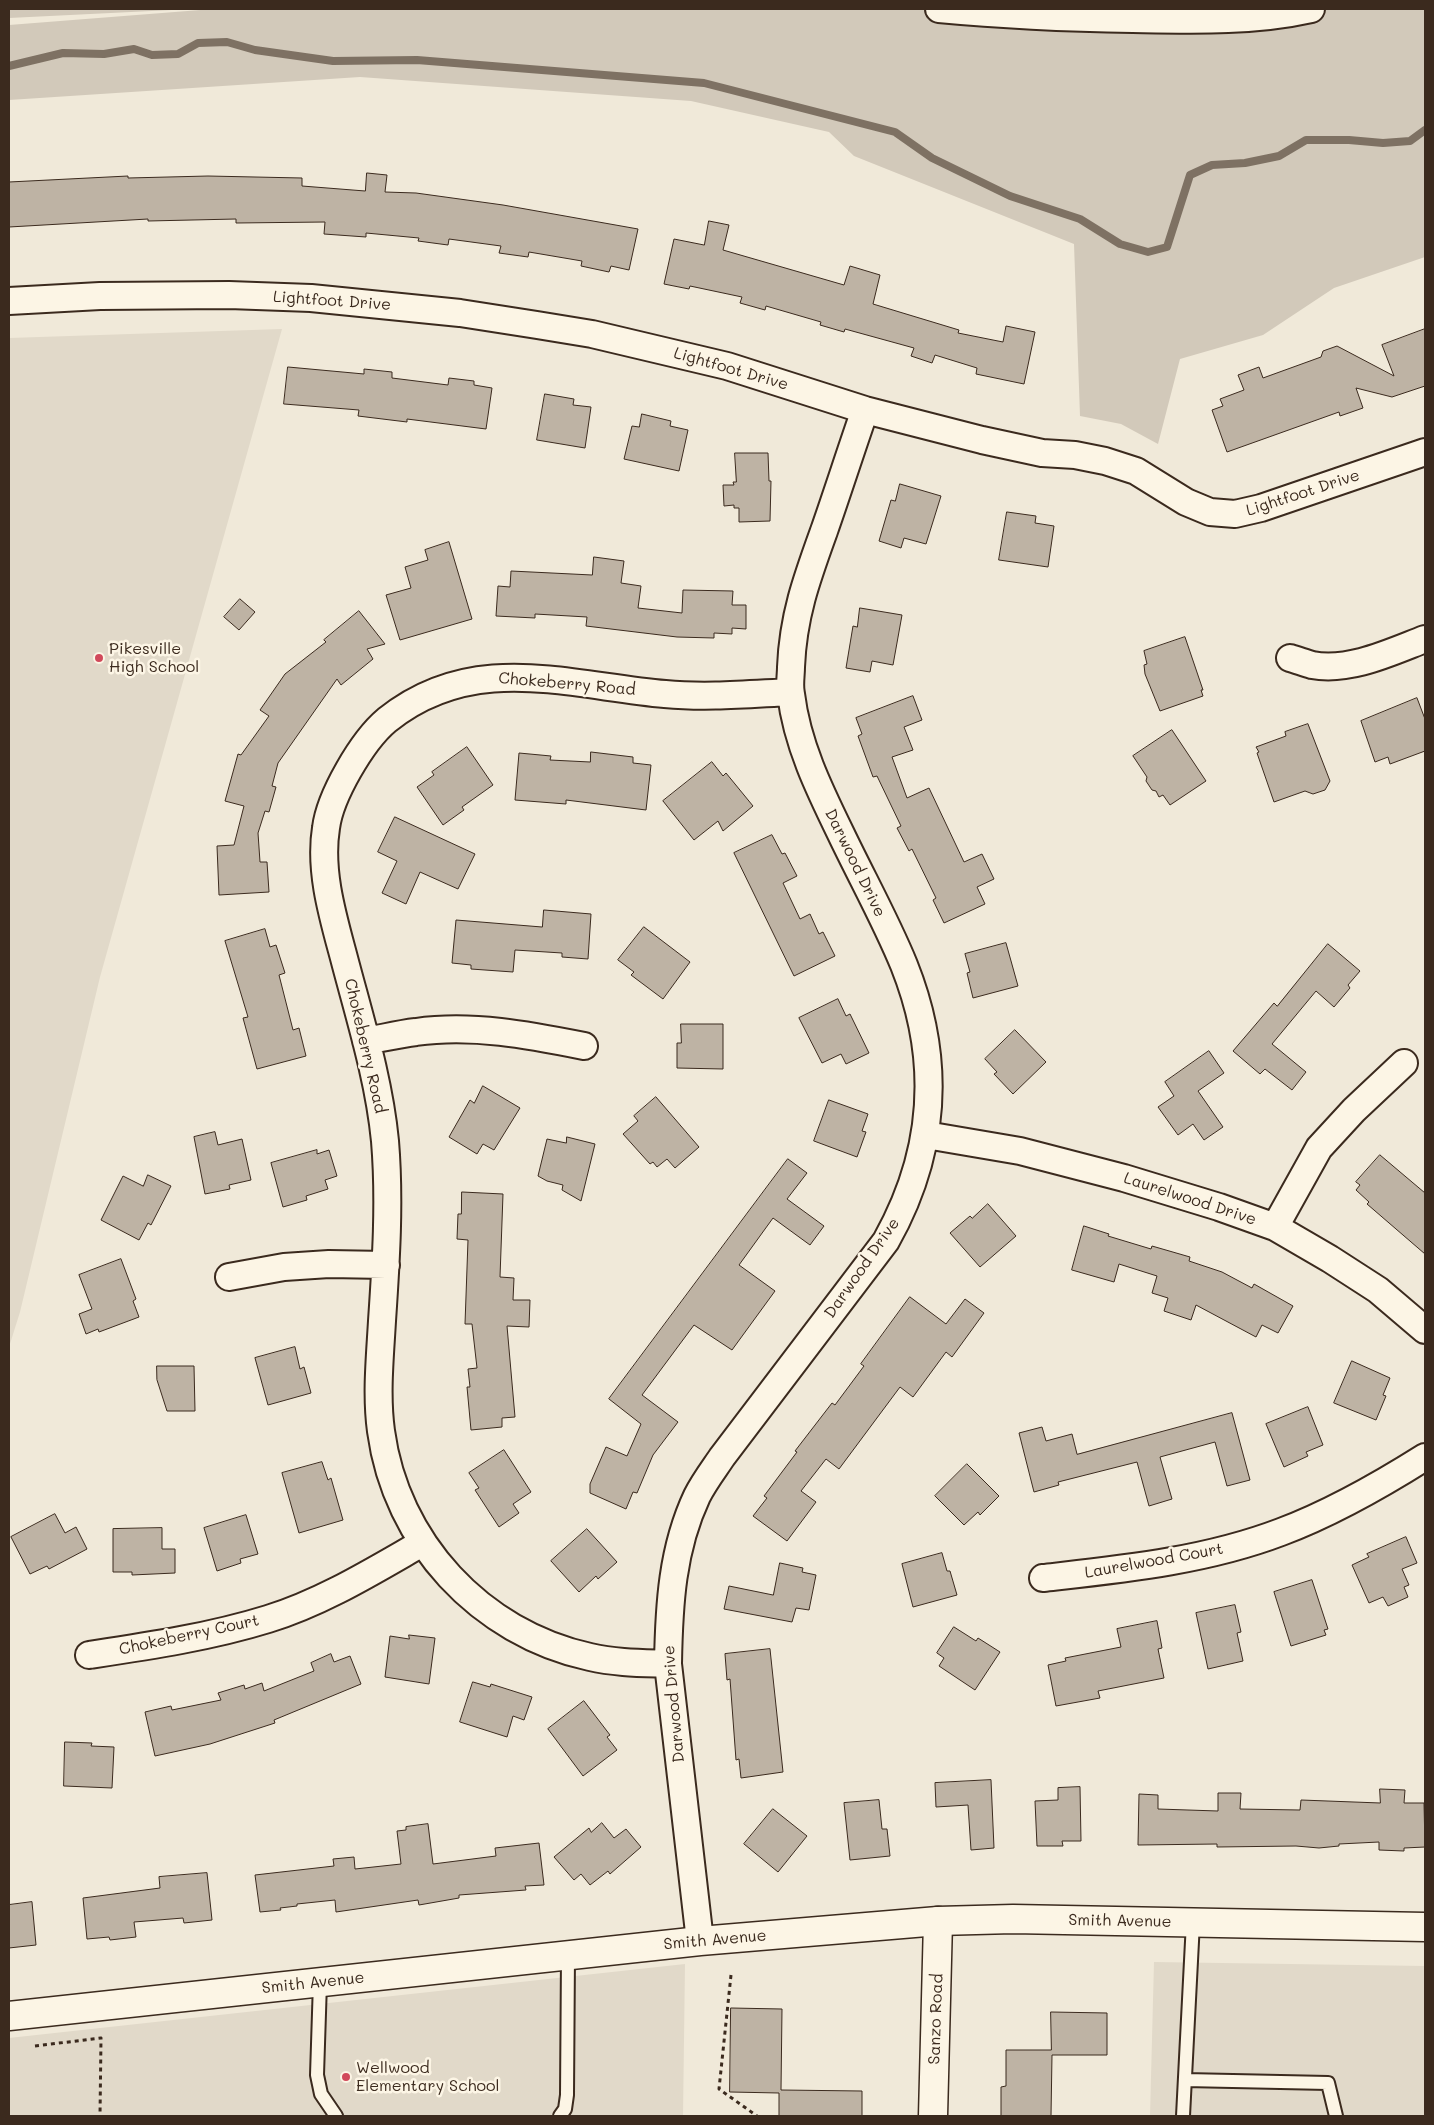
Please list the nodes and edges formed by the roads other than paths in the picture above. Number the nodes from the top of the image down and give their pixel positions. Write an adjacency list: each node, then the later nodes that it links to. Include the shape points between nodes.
1 (939, 9): 2 (street, via 1066,18 1167,20 1242,19)
2 (1311, 9)
3 (9, 301): 4 (street, Lightfoot Drive, via 100,296 229,295 311,298 460,313 652,347 727,366)
4 (865, 410): 5 (street, Lightfoot Drive, via 1042,453 1075,454 1105,461 1136,471 1186,502 1210,512 1235,514); 8 (street, Darwood Drive, via 799,602)
5 (1425, 452)
6 (1425, 640): 7 (street, via 1341,666 1313,665)
7 (1290, 658)
8 (790, 692): 9 (street, Chokeberry Road, via 730,696 668,694 528,678 487,677 449,685 414,701 384,723 358,754 338,792 326,827 325,869 332,910); 12 (street, Darwood Drive, via 798,732 818,786 904,966 918,1011 927,1050)
9 (366, 1042): 10 (street, via 416,1032 449,1030 520,1033); 14 (street, Chokeberry Road, via 385,1142)
10 (584, 1046)
11 (1404, 1063): 13 (street, via 1319,1148)
12 (926, 1135): 13 (street, Laurelwood Drive, via 1020,1151 1124,1178); 21 (street, Darwood Drive, via 915,1178 886,1240 722,1457 698,1494 682,1535 672,1575)
13 (1275, 1227): 16 (street, Laurelwood Drive, via 1378,1290)
14 (386, 1265): 15 (street, via 284,1267); 18 (street, Chokeberry Road, via 379,1378 380,1428 399,1497)
15 (229, 1278)
16 (1425, 1330)
17 (1425, 1458): 19 (street, Laurelwood Court, via 1333,1509 1280,1532 1228,1549 1176,1561)
18 (422, 1543): 20 (street, Chokeberry Court, via 356,1580 270,1618 162,1644); 21 (street, Chokeberry Road, via 477,1604 508,1626 542,1642 588,1657)
19 (1043, 1578)
20 (89, 1655)
21 (668, 1664): 25 (street, Darwood Drive)
22 (938, 1921): 23 (main road, Smith Avenue); 25 (main road, Smith Avenue); 32 (main road, Sanzo Road)
23 (1193, 1922): 24 (main road, Smith Avenue); 29 (lane)
24 (1425, 1927)
25 (700, 1941): 26 (main road, Smith Avenue)
26 (568, 1955): 27 (main road, Smith Avenue); 31 (lane, via 567,2095 565,2109)
27 (320, 1982): 28 (main road, Smith Avenue); 30 (lane, via 317,2075 321,2094)
28 (9, 2016)
29 (1185, 2080): 33 (lane); 34 (lane, via 1328,2083)
30 (336, 2116)
31 (560, 2116)
32 (933, 2116)
33 (1183, 2116)
34 (1336, 2116)

